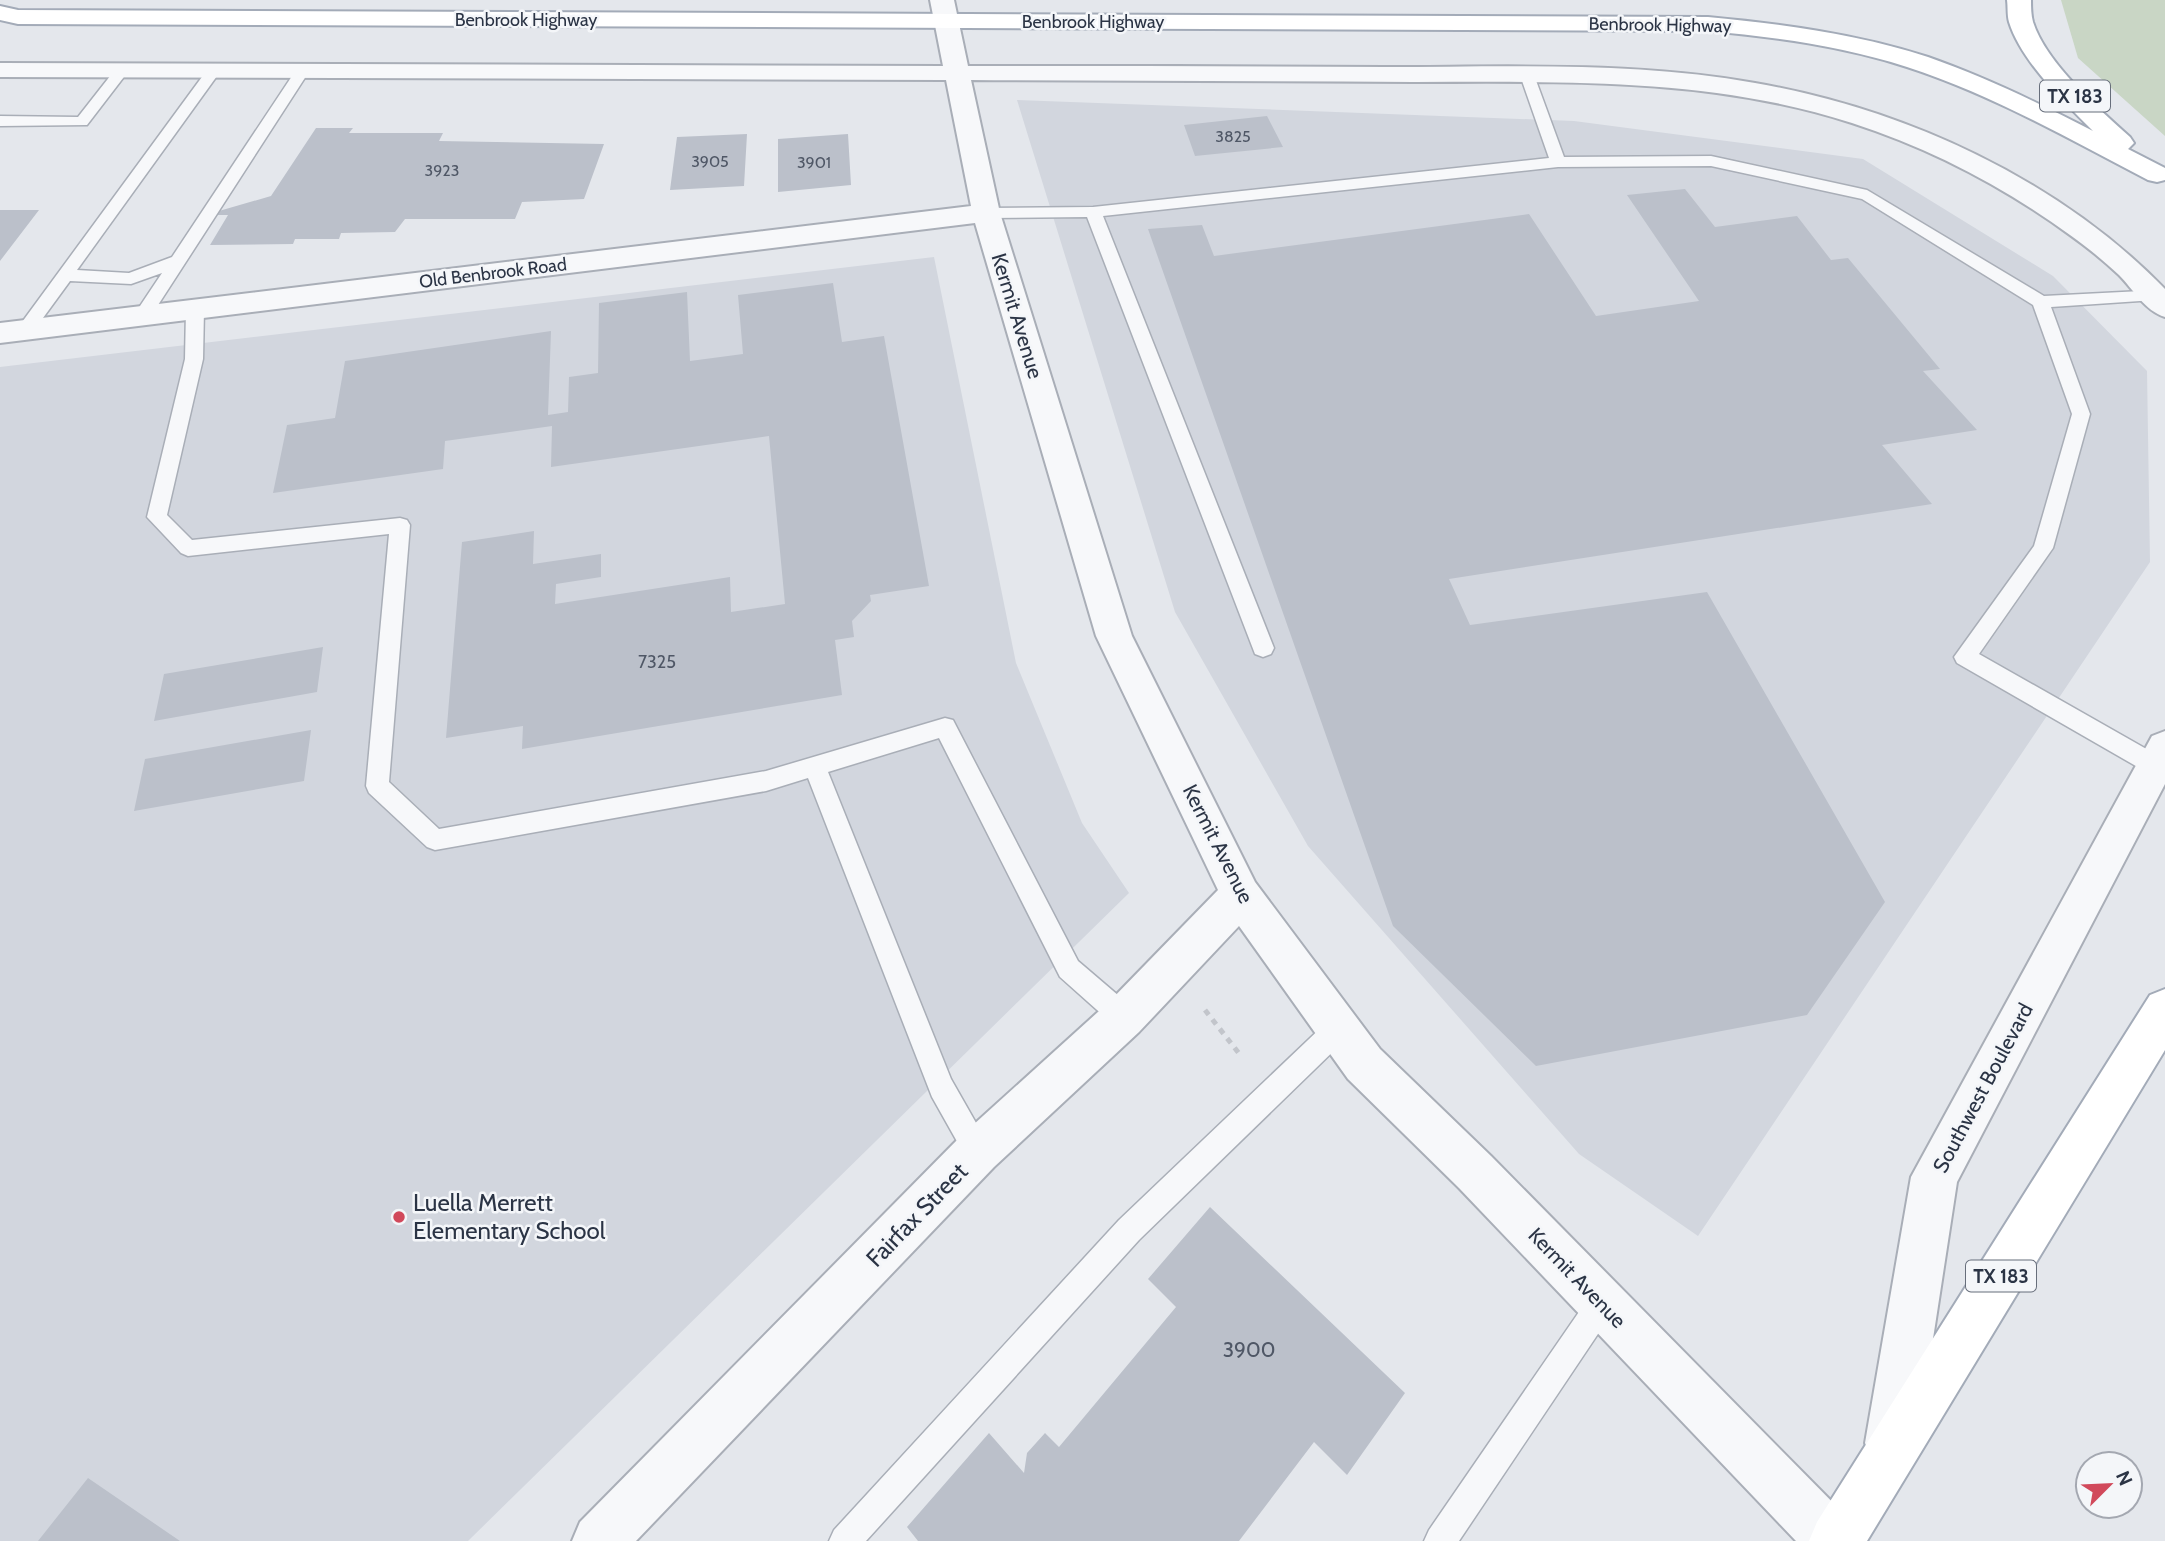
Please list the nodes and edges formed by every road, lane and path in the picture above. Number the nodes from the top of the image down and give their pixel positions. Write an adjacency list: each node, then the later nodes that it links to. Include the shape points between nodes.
1 (2019, 0): 12 (main road, TX 183, via 2021,21 2044,60 2095,120)
2 (945, 11): 3 (main road, Benbrook Highway, via 18,17); 8 (street, Kermit Avenue); 12 (main road, Benbrook Highway, via 1771,29 1917,62 2018,103)
3 (0, 13)
4 (123, 69): 5 (street); 6 (street); 10 (lane, via 82,122)
5 (215, 69): 7 (street); 16 (lane)
6 (0, 70)
7 (303, 70): 8 (street); 15 (lane)
8 (957, 74): 9 (street); 14 (street, Kermit Avenue)
9 (1527, 75): 11 (lane); 17 (street, via 1596,75 1755,90 1901,132 1984,169 2063,215 2145,282)
10 (0, 121)
11 (1558, 162): 13 (lane); 18 (lane, via 1712,161 1867,195)
12 (2161, 176)
13 (1093, 212): 14 (lane); 22 (lane)
14 (986, 213): 19 (street, Old Benbrook Road); 25 (street, Kermit Avenue, via 1114,636)
15 (178, 261): 16 (lane, via 131,279); 20 (lane)
16 (64, 275): 21 (lane)
17 (2160, 300): 18 (lane)
18 (2041, 302): 23 (lane, via 2081,414 2043,548 1965,657)
19 (195, 309): 20 (street, Old Benbrook Road); 24 (lane, via 194,359 157,517 188,548 400,525 377,786 435,840 766,781)
20 (143, 315): 21 (street, Old Benbrook Road)
21 (13, 331)
22 (1263, 648)
23 (2160, 757): 33 (street, Southwest Boulevard, via 1934,1177)
24 (815, 767): 28 (lane, via 946,727 1069,969); 31 (lane, via 941,1088)
25 (1241, 895): 28 (street, Fairfax Street); 29 (street, Kermit Avenue)
26 (1206, 1010): 30 (path)
27 (2165, 1010): 33 (main road, Southwest Boulevard / TX 183)
28 (1124, 1017): 31 (street, Fairfax Street)
29 (1338, 1029): 32 (street, Kermit Avenue, via 1364,1065); 35 (lane, via 1129,1230)
30 (1241, 1056)
31 (978, 1152): 34 (street, Fairfax Street)
32 (1602, 1303): 36 (lane); 37 (street, Kermit Avenue)
33 (1889, 1457): 37 (main road, Southwest Boulevard / TX 183)
34 (598, 1541)
35 (845, 1541)
36 (1440, 1541)
37 (1834, 1541)

